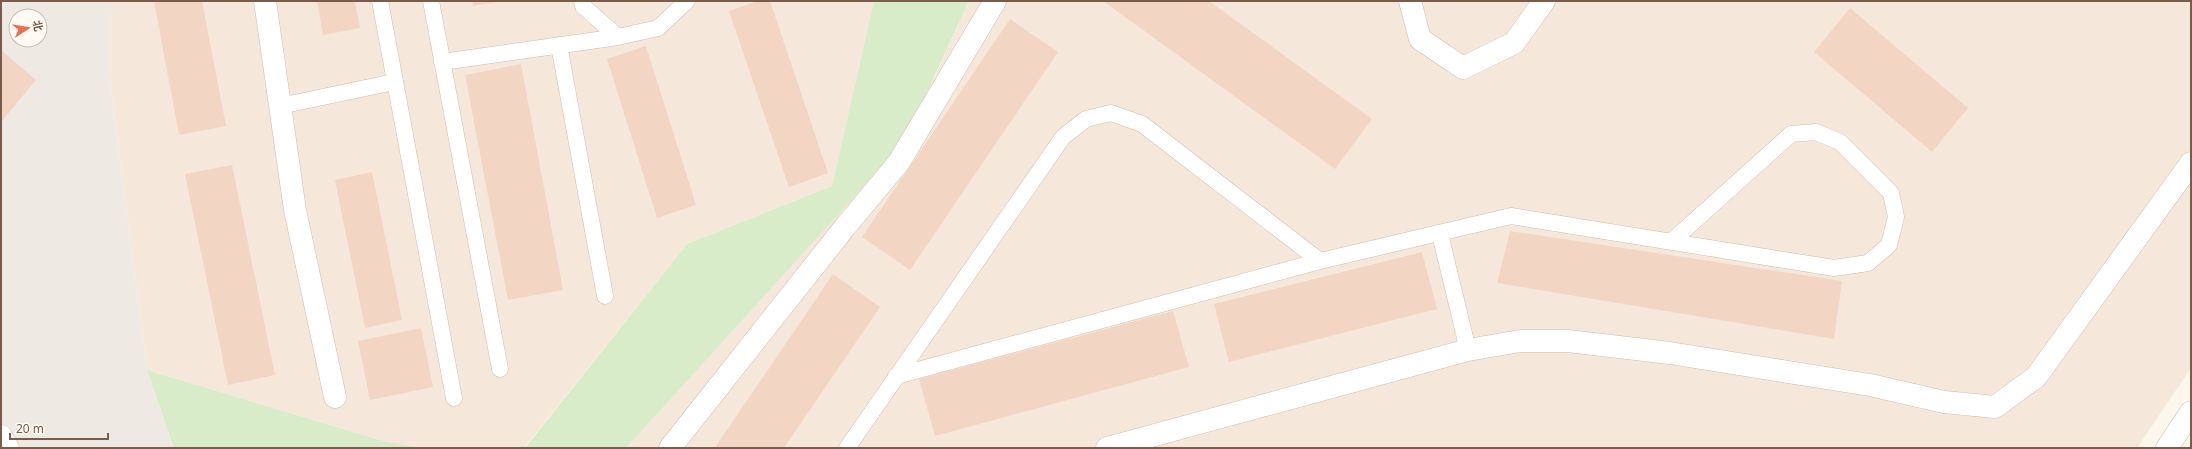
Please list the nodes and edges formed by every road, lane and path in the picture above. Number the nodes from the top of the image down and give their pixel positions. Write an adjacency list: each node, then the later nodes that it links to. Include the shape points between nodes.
1 (265, 1): 13 (street)
2 (380, 1): 12 (lane)
3 (431, 1): 11 (lane)
4 (582, 1): 9 (lane, via 583,6)
5 (686, 1): 9 (lane, via 658,28)
6 (995, 1): 27 (street, via 899,162)
7 (1410, 1): 8 (street, via 1420,39 1463,68 1514,43)
8 (1544, 1)
9 (618, 36): 10 (lane)
10 (559, 45): 11 (lane); 18 (lane)
11 (442, 62): 20 (lane)
12 (394, 82): 13 (lane); 23 (lane)
13 (280, 106): 22 (street, via 295,210)
14 (2191, 163): 19 (street, via 2036,377 1995,407 1944,402 1870,385 1670,353 1568,340 1520,341)
15 (1440, 234): 16 (lane, via 1511,216); 17 (lane); 19 (lane)
16 (1672, 241): 16 (lane, via 1834,268 1868,263 1889,245 1896,217 1891,193 1840,142 1816,132 1791,134)
17 (1320, 261): 21 (lane); 21 (lane, via 1142,124 1111,113 1086,119 1063,136)
18 (605, 296)
19 (1468, 350): 29 (street)
20 (500, 369)
21 (896, 376): 28 (lane)
22 (335, 397)
23 (454, 398)
24 (2191, 412): 30 (street)
25 (1, 436): 26 (street)
26 (8, 448)
27 (670, 448)
28 (847, 448)
29 (1107, 448)
30 (2167, 448)

